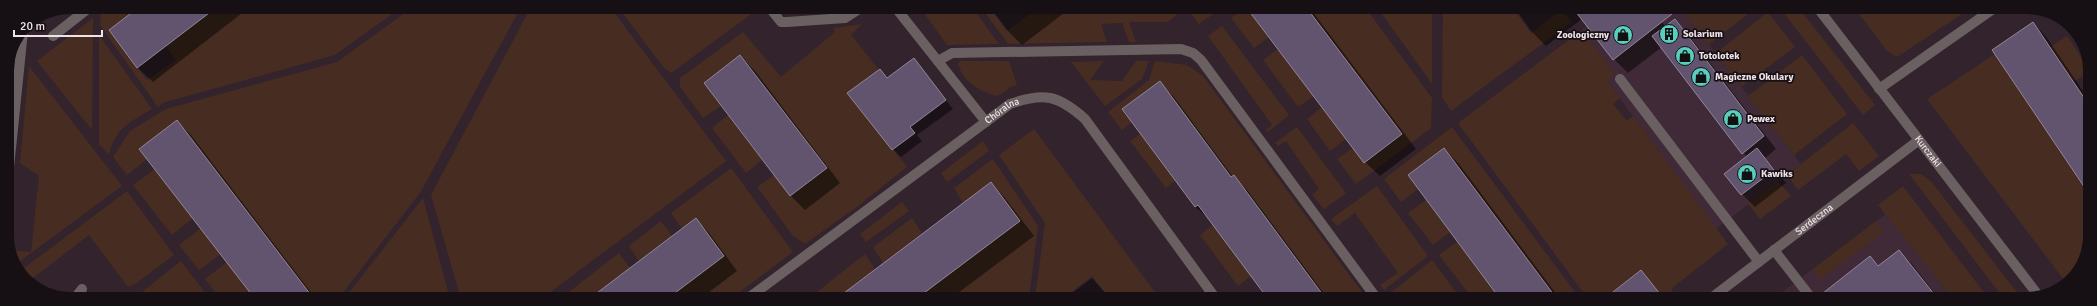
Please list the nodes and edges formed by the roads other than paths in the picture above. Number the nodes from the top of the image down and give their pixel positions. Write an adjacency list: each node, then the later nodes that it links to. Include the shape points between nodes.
1 (81, 14): 7 (street)
2 (775, 14): 3 (street, via 781,22 845,18)
3 (851, 14)
4 (901, 14): 9 (street)
5 (1822, 14): 11 (street, Kurczaki)
6 (1987, 14): 11 (street)
7 (53, 36)
8 (22, 41): 12 (street)
9 (938, 61): 13 (street); 22 (street, via 952,53 1181,49 1193,53 1201,60)
10 (1620, 79): 16 (street)
11 (1879, 88): 14 (street, Kurczaki)
12 (14, 119)
13 (986, 122): 20 (street, Chóralna); 21 (street, Chóralna, via 1010,104 1029,97 1052,97 1069,105 1085,119)
14 (1919, 140): 15 (street, Serdeczna); 18 (street, Kurczaki)
15 (1774, 250): 16 (street, Serdeczna); 24 (street)
16 (1759, 262): 23 (street, Serdeczna)
17 (82, 289): 19 (street)
18 (2035, 291)
19 (80, 292)
20 (756, 292)
21 (1211, 292)
22 (1372, 292)
23 (1719, 292)
24 (1807, 292)

